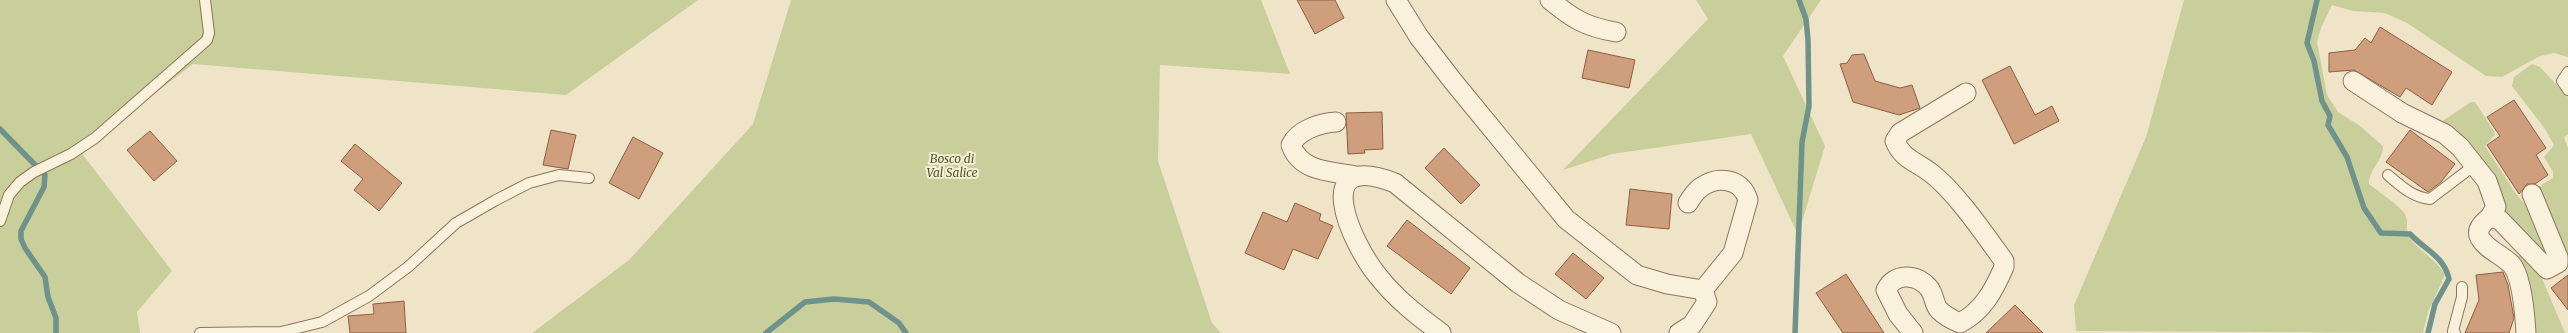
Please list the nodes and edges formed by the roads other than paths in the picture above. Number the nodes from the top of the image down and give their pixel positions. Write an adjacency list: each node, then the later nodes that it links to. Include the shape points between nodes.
1 (206, 0): 17 (lane, via 210,33 207,40 95,138 20,182 9,195)
2 (1396, 0): 19 (street, via 1419,37 1452,80 1566,219 1637,275 1667,284)
3 (1550, 0): 4 (street, via 1593,28)
4 (1616, 32)
5 (2568, 72): 7 (lane, via 2562,81)
6 (2353, 81): 10 (street, via 2402,113 2446,134)
7 (2568, 90)
8 (1966, 93): 24 (street, via 1900,133 1895,141 1906,158 1930,172 1948,188 2004,261 2004,267 1984,305 1960,324 1939,310 1928,288 1917,279 1899,277 1890,282 1886,290 1898,314)
9 (1336, 122): 12 (street, via 1319,124 1300,135 1291,145 1310,168)
10 (2476, 164): 11 (lane, via 2430,199 2419,198); 16 (street, via 2494,198 2496,207)
11 (2388, 174)
12 (1356, 176): 21 (street, via 1348,181 1342,195 1356,239 1377,276 1411,312); 22 (street, via 1377,176 1395,183 1518,283 1558,310)
13 (589, 178): 20 (lane, via 559,175 529,183 496,200 456,223 408,267 369,296 322,322 281,332)
14 (2532, 194): 16 (street, via 2558,257 2558,263 2553,267 2547,269 2500,220)
15 (1688, 203): 19 (street, via 1700,188 1715,180 1728,180 1740,185 1748,200 1733,253)
16 (2490, 217): 26 (street, via 2480,228 2480,238 2512,264 2517,276)
17 (0, 221)
18 (2462, 287): 25 (lane, via 2462,297 2453,331)
19 (1703, 290): 23 (street, via 1707,302 1692,325)
20 (200, 333)
21 (1441, 333)
22 (1611, 333)
23 (1679, 333)
24 (1913, 333)
25 (2455, 333)
26 (2526, 333)

